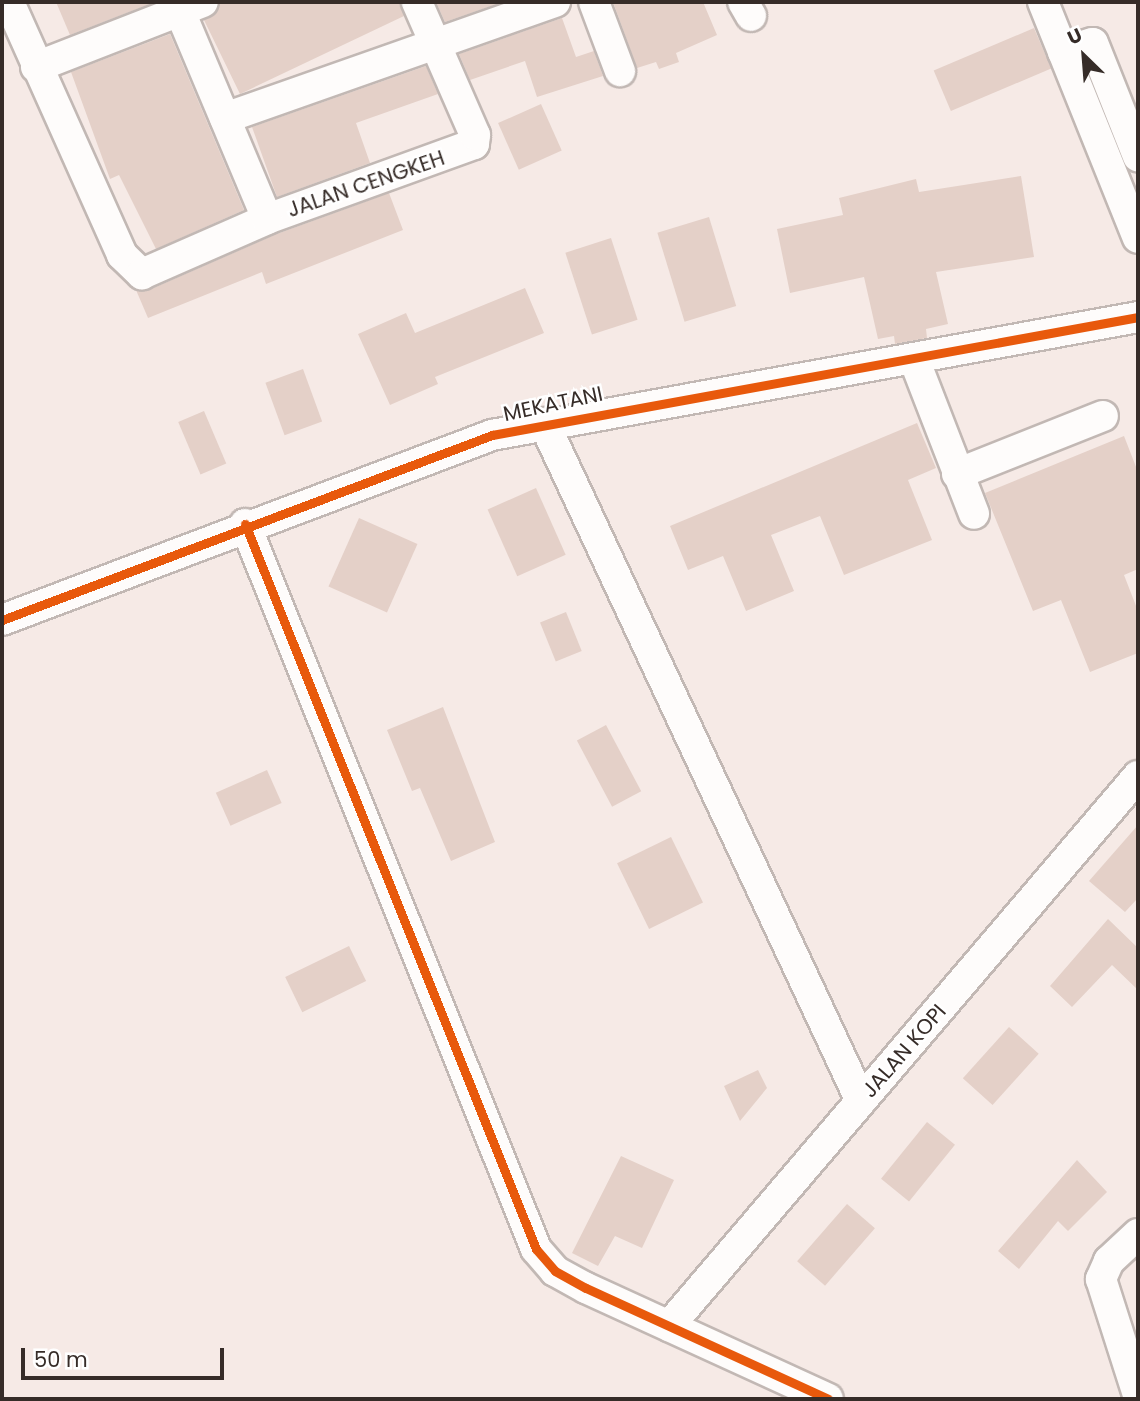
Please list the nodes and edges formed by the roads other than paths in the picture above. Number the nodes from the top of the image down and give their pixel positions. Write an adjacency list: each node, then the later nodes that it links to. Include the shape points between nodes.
1 (5, 2): 9 (street)
2 (417, 2): 7 (street, JALAN CENGKEH)
3 (555, 2): 7 (street)
4 (594, 2): 10 (street)
5 (1043, 2): 8 (street)
6 (186, 5): 9 (street); 11 (street)
7 (436, 46): 11 (street); 14 (street, JALAN CENGKEH, via 475,135 474,144)
8 (1063, 52): 12 (street, via 1093,43); 13 (street)
9 (37, 67): 14 (street, JALAN CENGKEH, via 122,255 142,274)
10 (620, 71)
11 (225, 118): 14 (street)
12 (1138, 156): 13 (street)
13 (1111, 169): 15 (street)
14 (267, 219)
15 (1138, 238)
16 (1138, 317): 17 (street, MEKATANI)
17 (914, 359): 19 (street, MEKATANI); 20 (street)
18 (1103, 416): 20 (street)
19 (544, 423): 22 (street, MEKATANI, via 460,444); 25 (street)
20 (957, 474): 21 (street)
21 (974, 514)
22 (245, 524): 23 (street, MEKATANI); 27 (street, via 536,1249 555,1271)
23 (2, 620)
24 (1138, 776): 25 (street, JALAN KOPI)
25 (861, 1101): 27 (street, JALAN KOPI)
26 (1138, 1234): 28 (street, via 1109,1261 1101,1279)
27 (669, 1326): 29 (street)
28 (1138, 1395)
29 (828, 1399)

